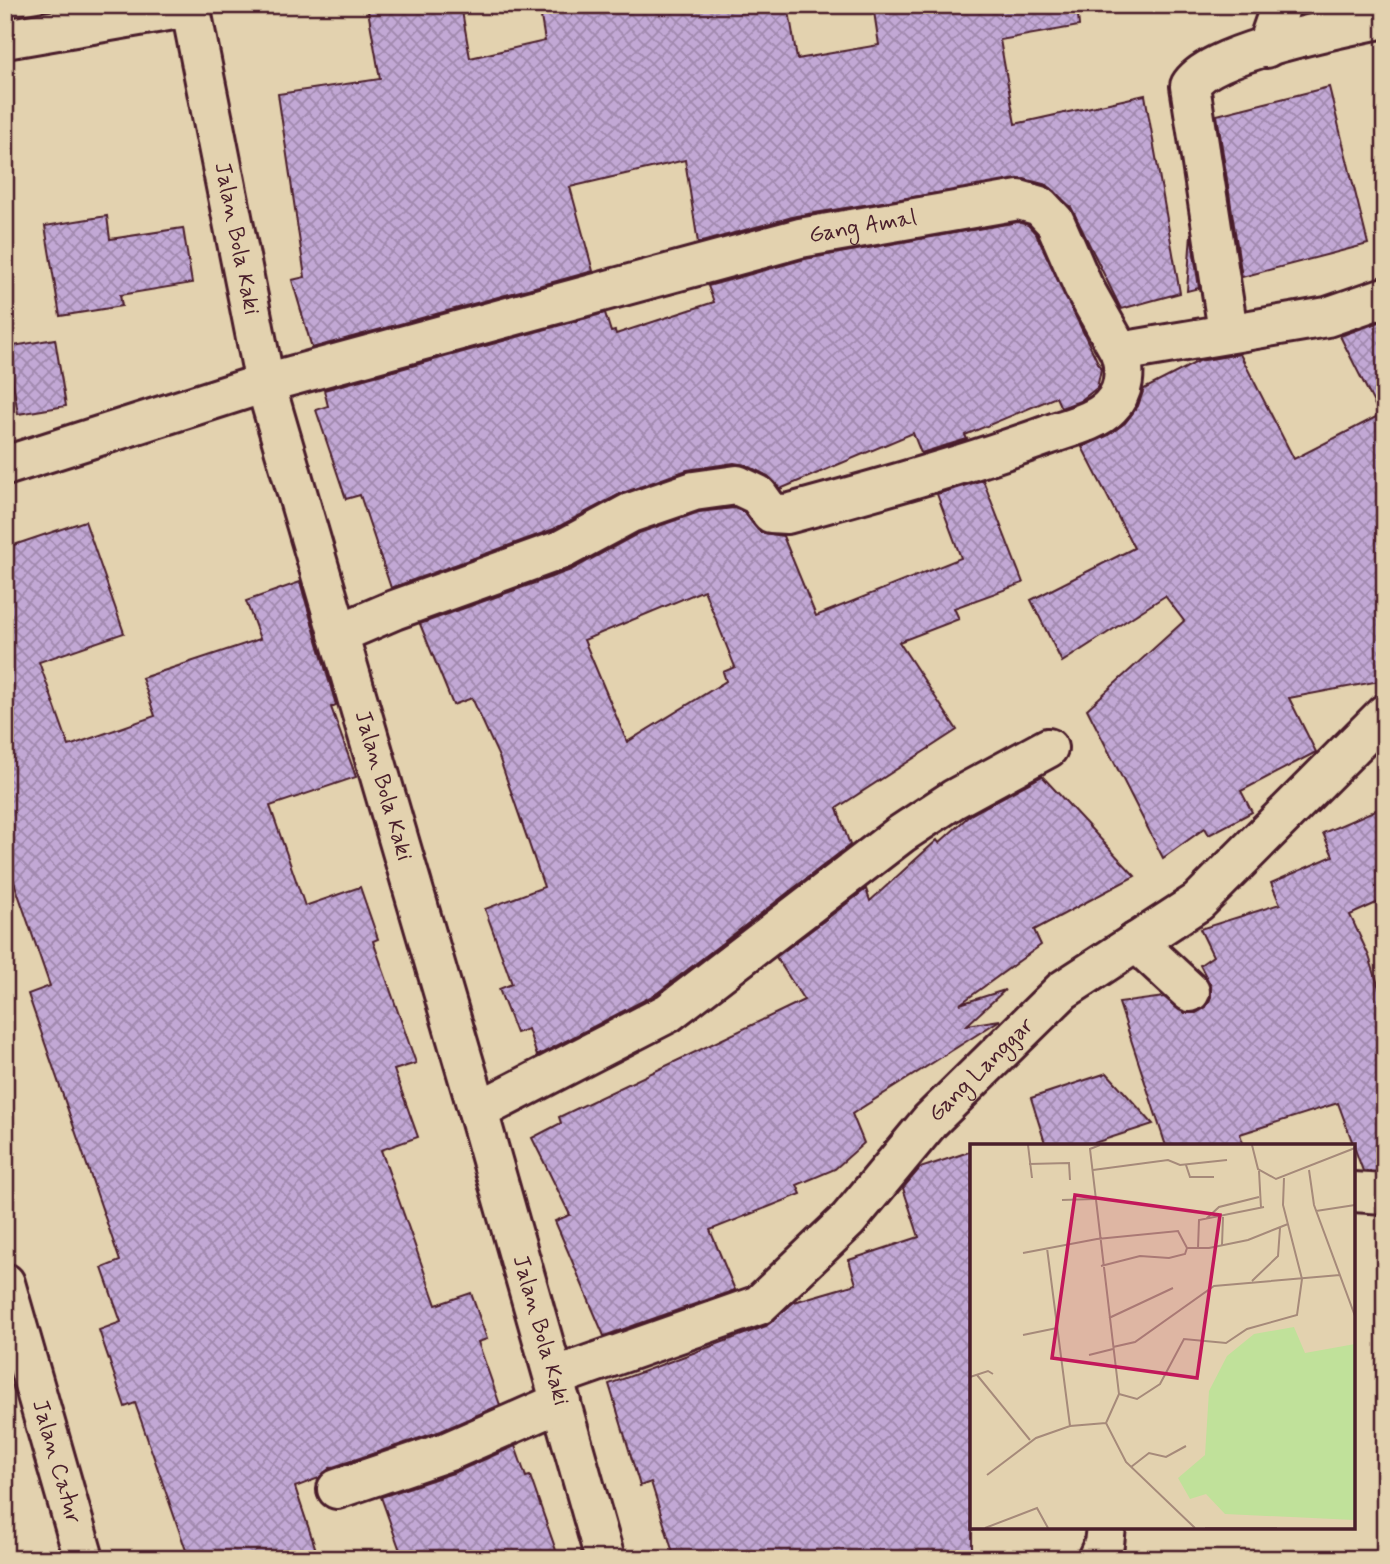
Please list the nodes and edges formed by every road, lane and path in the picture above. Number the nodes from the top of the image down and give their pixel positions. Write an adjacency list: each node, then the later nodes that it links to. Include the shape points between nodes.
1 (1281, 5): 5 (street)
2 (191, 6): 4 (street); 9 (street, Jalan Bola Kaki)
3 (1385, 18): 5 (street)
4 (5, 38)
5 (1266, 48): 7 (street, via 1209,67 1196,75 1190,86)
6 (1385, 297): 7 (street, via 1327,317)
7 (1228, 331): 8 (street)
8 (1120, 352): 9 (street, Gang Amal, via 1083,286 1055,222 1040,206 1019,200 800,238); 11 (street, via 1124,382 1110,408 967,464 788,513 771,513 758,495 737,485 694,492 630,513 563,549)
9 (265, 383): 10 (street, Gang Amal); 11 (street, Jalan Bola Kaki)
10 (5, 466)
11 (338, 634): 16 (street, Jalan Bola Kaki)
12 (1385, 714): 14 (street, Gang Langgar, via 1198,902)
13 (1048, 748): 16 (street, via 901,834 668,1013)
14 (1136, 942): 15 (street); 20 (street, Gang Langgar, via 1063,990 930,1121 848,1220 759,1305)
15 (1190, 992)
16 (478, 1111): 20 (street, Jalan Bola Kaki)
17 (1355, 1192): 18 (street)
18 (1385, 1194)
19 (5, 1283): 23 (street, Jalan Catur)
20 (558, 1390): 21 (street, Gang Langgar, via 449,1451); 24 (street, Jalan Bola Kaki)
21 (337, 1489)
22 (1106, 1529): 25 (street)
23 (83, 1559)
24 (605, 1559)
25 (1097, 1559)

